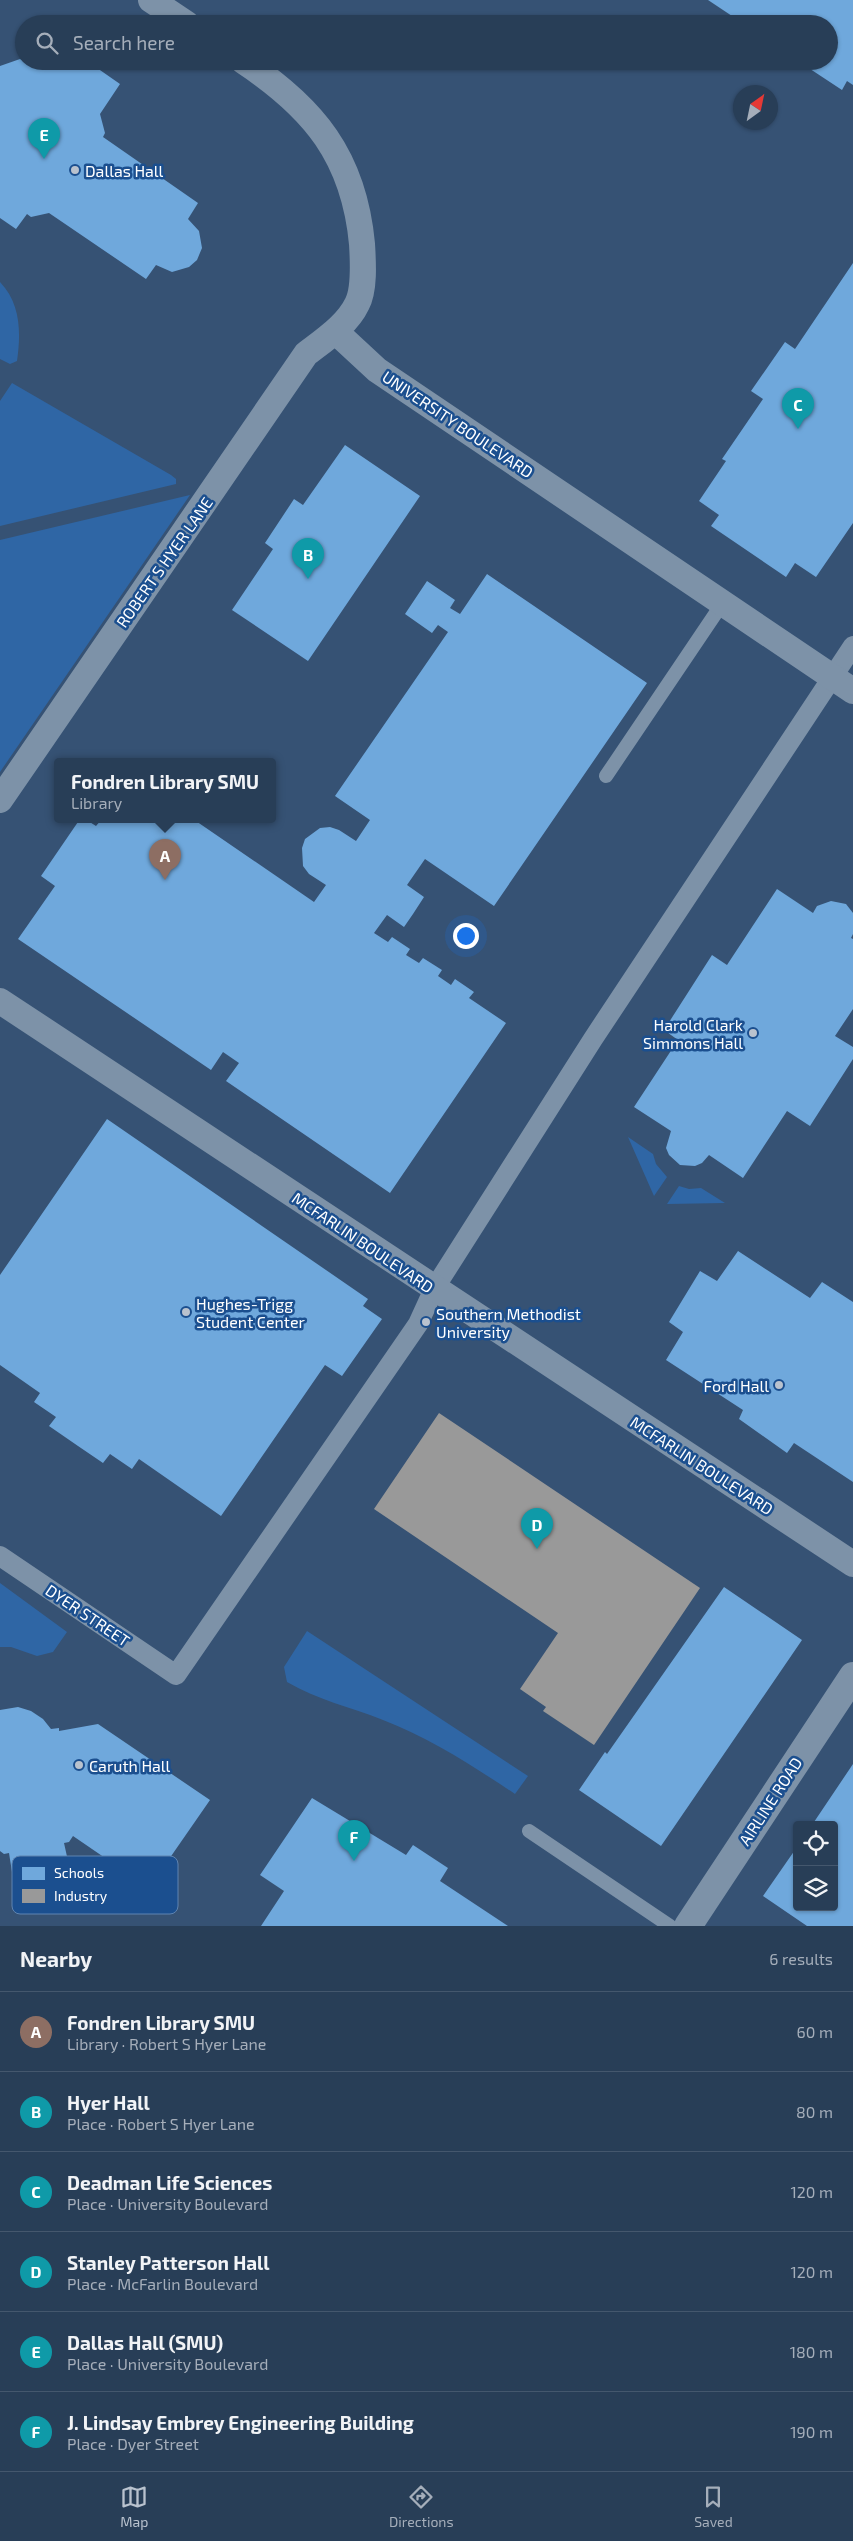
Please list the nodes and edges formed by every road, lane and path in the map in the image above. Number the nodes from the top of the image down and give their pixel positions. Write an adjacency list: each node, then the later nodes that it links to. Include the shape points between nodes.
1 (151, 0): 2 (street)
2 (174, 15)
3 (256, 70): 4 (street, via 300,104 310,116 340,161 351,188 364,267 358,304)
4 (336, 332): 5 (street, UNIVERSITY BOULEVARD, via 377,370); 9 (street, ROBERT S HYER LANE, via 306,354)
5 (722, 604): 7 (street, UNIVERSITY BOULEVARD); 8 (lane)
6 (853, 646): 7 (street)
7 (842, 684): 11 (street, via 593,1039)
8 (606, 776)
9 (0, 800)
10 (0, 1001): 11 (street, MCFARLIN BOULEVARD)
11 (434, 1289): 12 (street, DYER STREET, via 418,1324 176,1675); 13 (street, MCFARLIN BOULEVARD)
12 (0, 1556)
13 (853, 1564)
14 (853, 1676): 17 (street, AIRLINE ROAD)
15 (529, 1831): 16 (lane)
16 (670, 1926)
17 (688, 1926)

